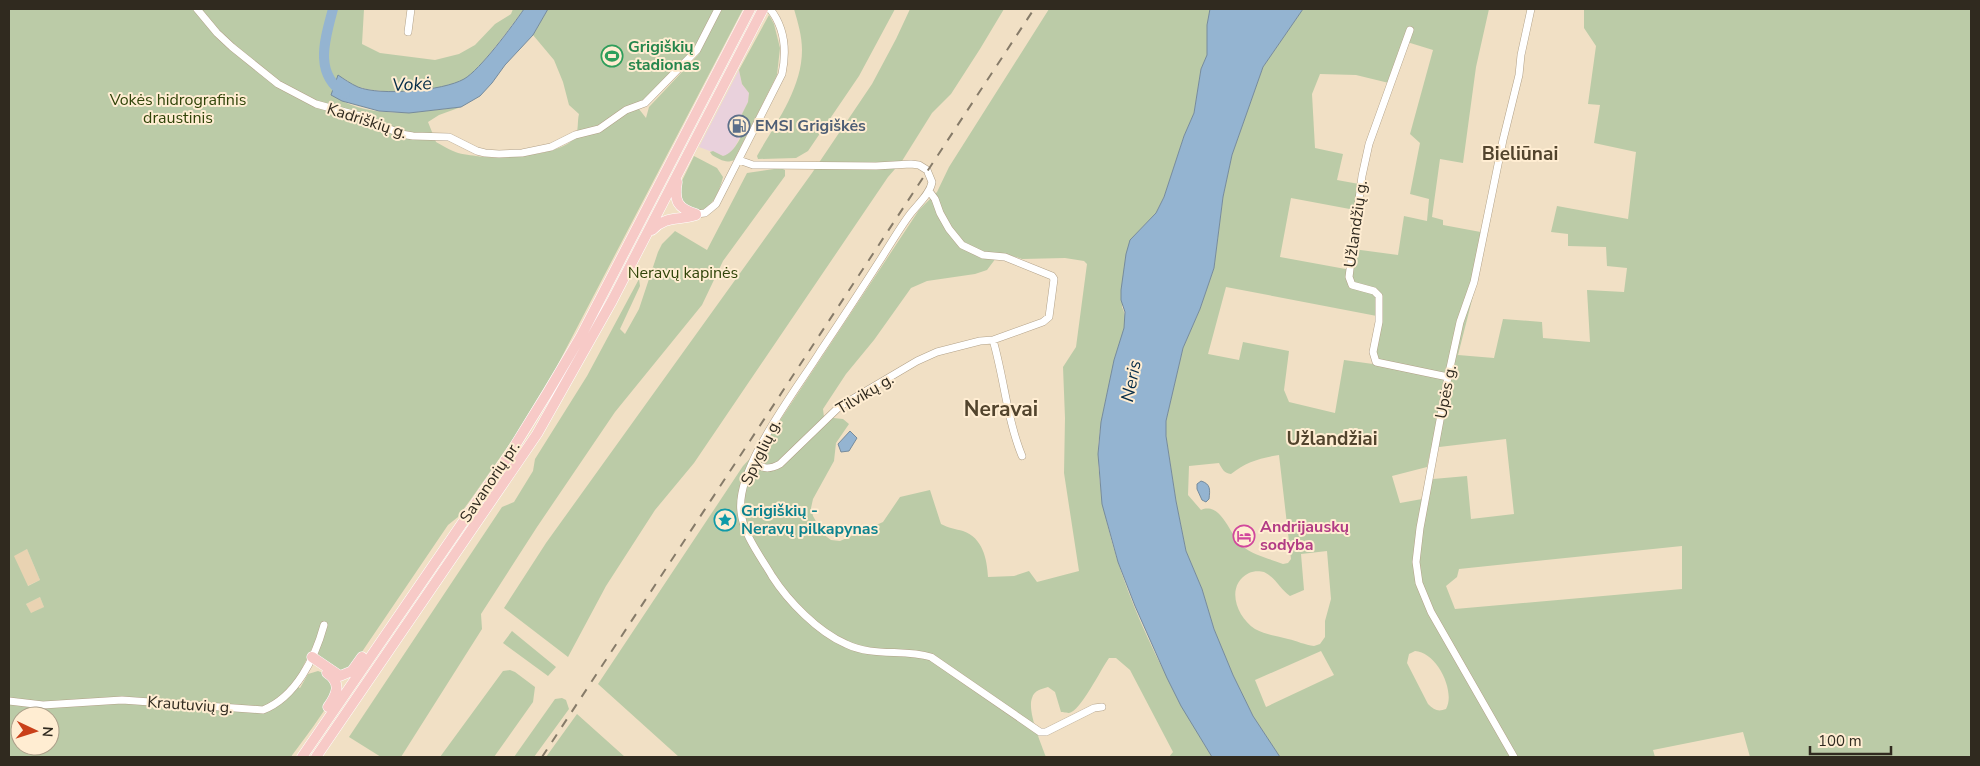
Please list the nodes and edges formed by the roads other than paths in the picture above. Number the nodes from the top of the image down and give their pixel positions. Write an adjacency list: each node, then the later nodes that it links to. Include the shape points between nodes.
1 (198, 9): 3 (street, Kadriškių g., via 232,47 278,84 316,104 360,116 401,134 449,137 485,153 499,154 551,147 575,135 599,129 626,110 645,103 697,50)
2 (411, 9): 8 (street)
3 (718, 9)
4 (750, 9): 18 (highway, Savanorių pr., via 581,336)
5 (1531, 9): 17 (street, Upės g., via 1474,282 1460,322)
6 (765, 10): 9 (highway); 11 (street, via 781,27 784,61 777,86)
7 (1410, 30): 17 (street, Užlandžių g., via 1369,144 1349,277 1352,286 1374,291 1379,296 1379,322 1373,352 1376,362)
8 (408, 32)
9 (732, 69): 10 (highway); 12 (highway)
10 (736, 80)
11 (739, 160): 13 (street, via 753,165 919,165 931,177); 14 (street, via 716,204 705,213)
12 (681, 167): 14 (highway, via 676,200 683,209); 15 (highway, Savanorių pr.)
13 (928, 191): 16 (street, via 962,245 983,255 1005,257 1054,279 1051,314 1047,320); 20 (street, Spyglių g., via 776,420)
14 (696, 214): 15 (highway, via 666,219)
15 (644, 238): 27 (highway, Savanorių pr., via 537,434)
16 (993, 340): 19 (street); 20 (street, Tilvikų g., via 924,357 839,407 772,469)
17 (1448, 377): 28 (street, Upės g., via 1417,547 1417,575 1431,612)
18 (511, 452): 22 (highway, via 352,671 340,676); 26 (highway, Savanorių pr.)
19 (1022, 456)
20 (753, 462): 24 (street, Spyglių g., via 740,502 748,534 777,584 813,624 844,644 869,652 931,657 1040,732)
21 (324, 625): 22 (street, Krautuvių g.)
22 (311, 660): 23 (street, Krautuvių g., via 296,685 264,710 122,700 43,705); 25 (highway, via 332,676 337,691)
23 (9, 701)
24 (1102, 707)
25 (295, 757)
26 (302, 757)
27 (316, 757)
28 (1514, 757)

